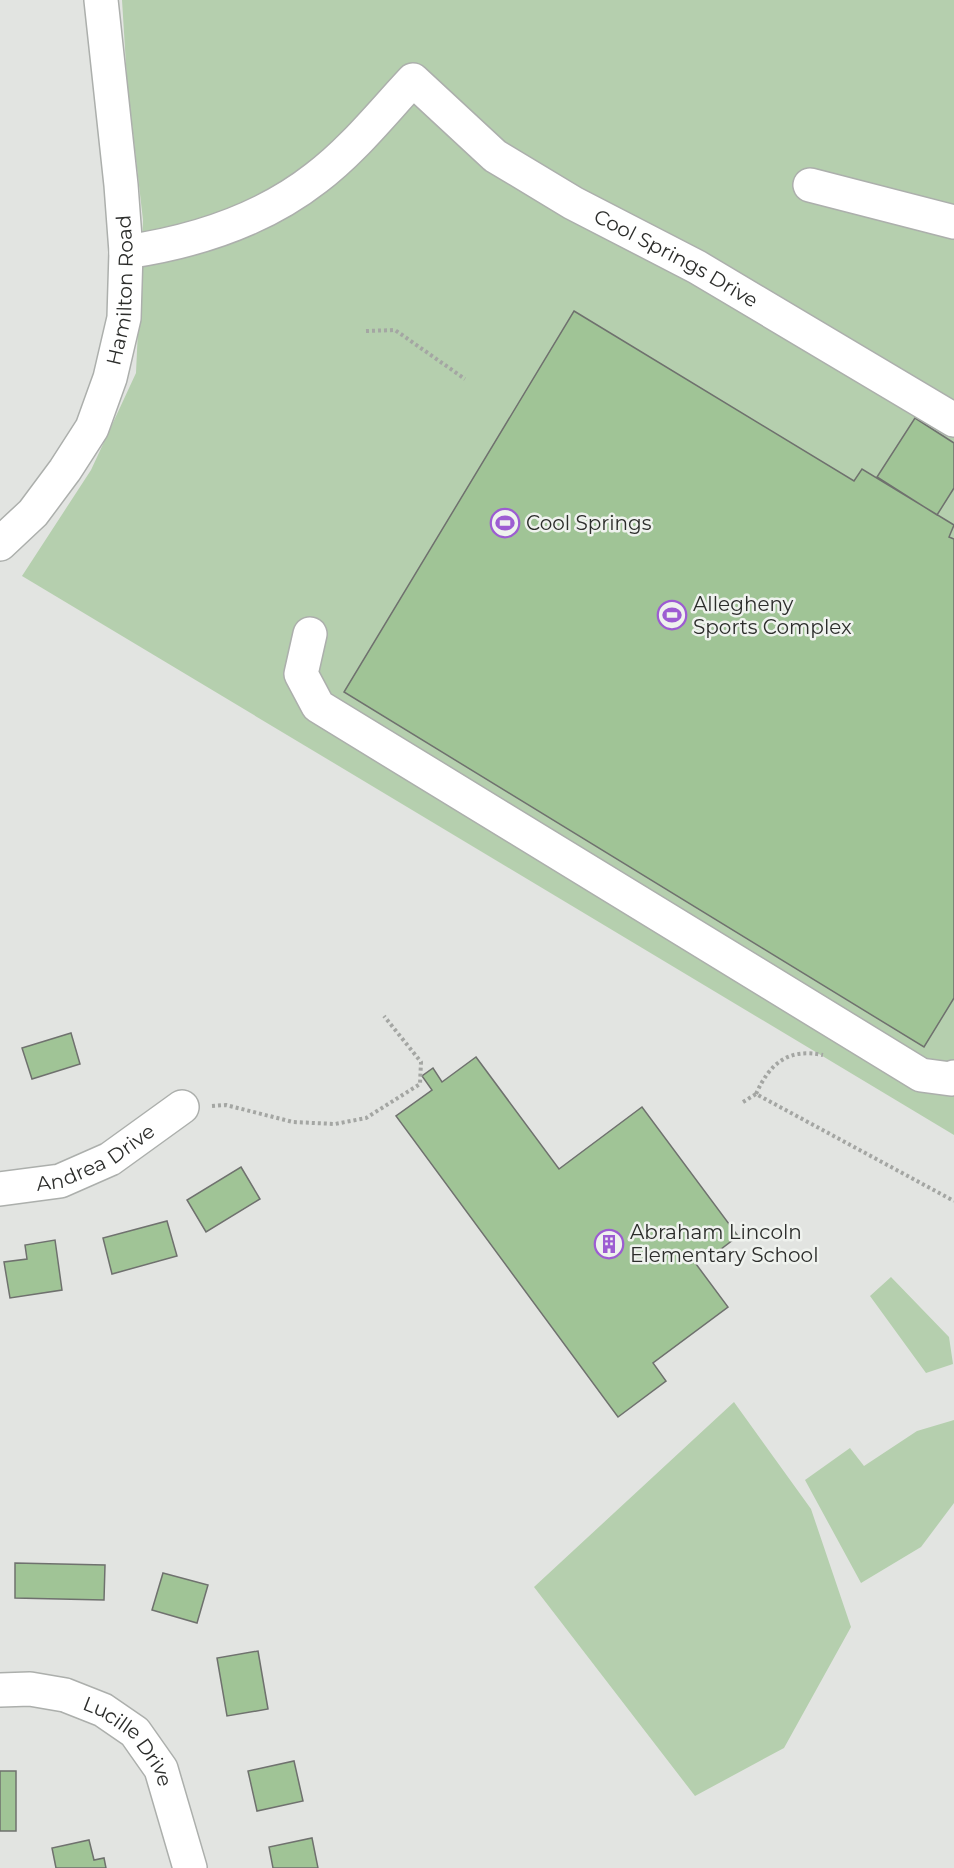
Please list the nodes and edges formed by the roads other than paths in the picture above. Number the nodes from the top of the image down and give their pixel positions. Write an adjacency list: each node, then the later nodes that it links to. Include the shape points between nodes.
1 (101, 0): 4 (street, Hamilton Road)
2 (810, 185): 3 (street)
3 (954, 222)
4 (126, 252): 5 (street, Cool Springs Drive, via 168,246 224,229 276,207 318,177 413,80 495,156 573,203 697,267); 6 (street, Hamilton Road, via 124,318 110,378 92,428 33,513)
5 (954, 420)
6 (0, 544)
7 (310, 634): 8 (street, via 301,674 318,706 921,1075)
8 (954, 1077)
9 (182, 1107): 10 (street, Andrea Drive, via 110,1160 60,1181)
10 (0, 1189)
11 (0, 1690): 12 (street, Lucille Drive, via 30,1689 65,1695 103,1710 135,1732 161,1769)
12 (190, 1868)

